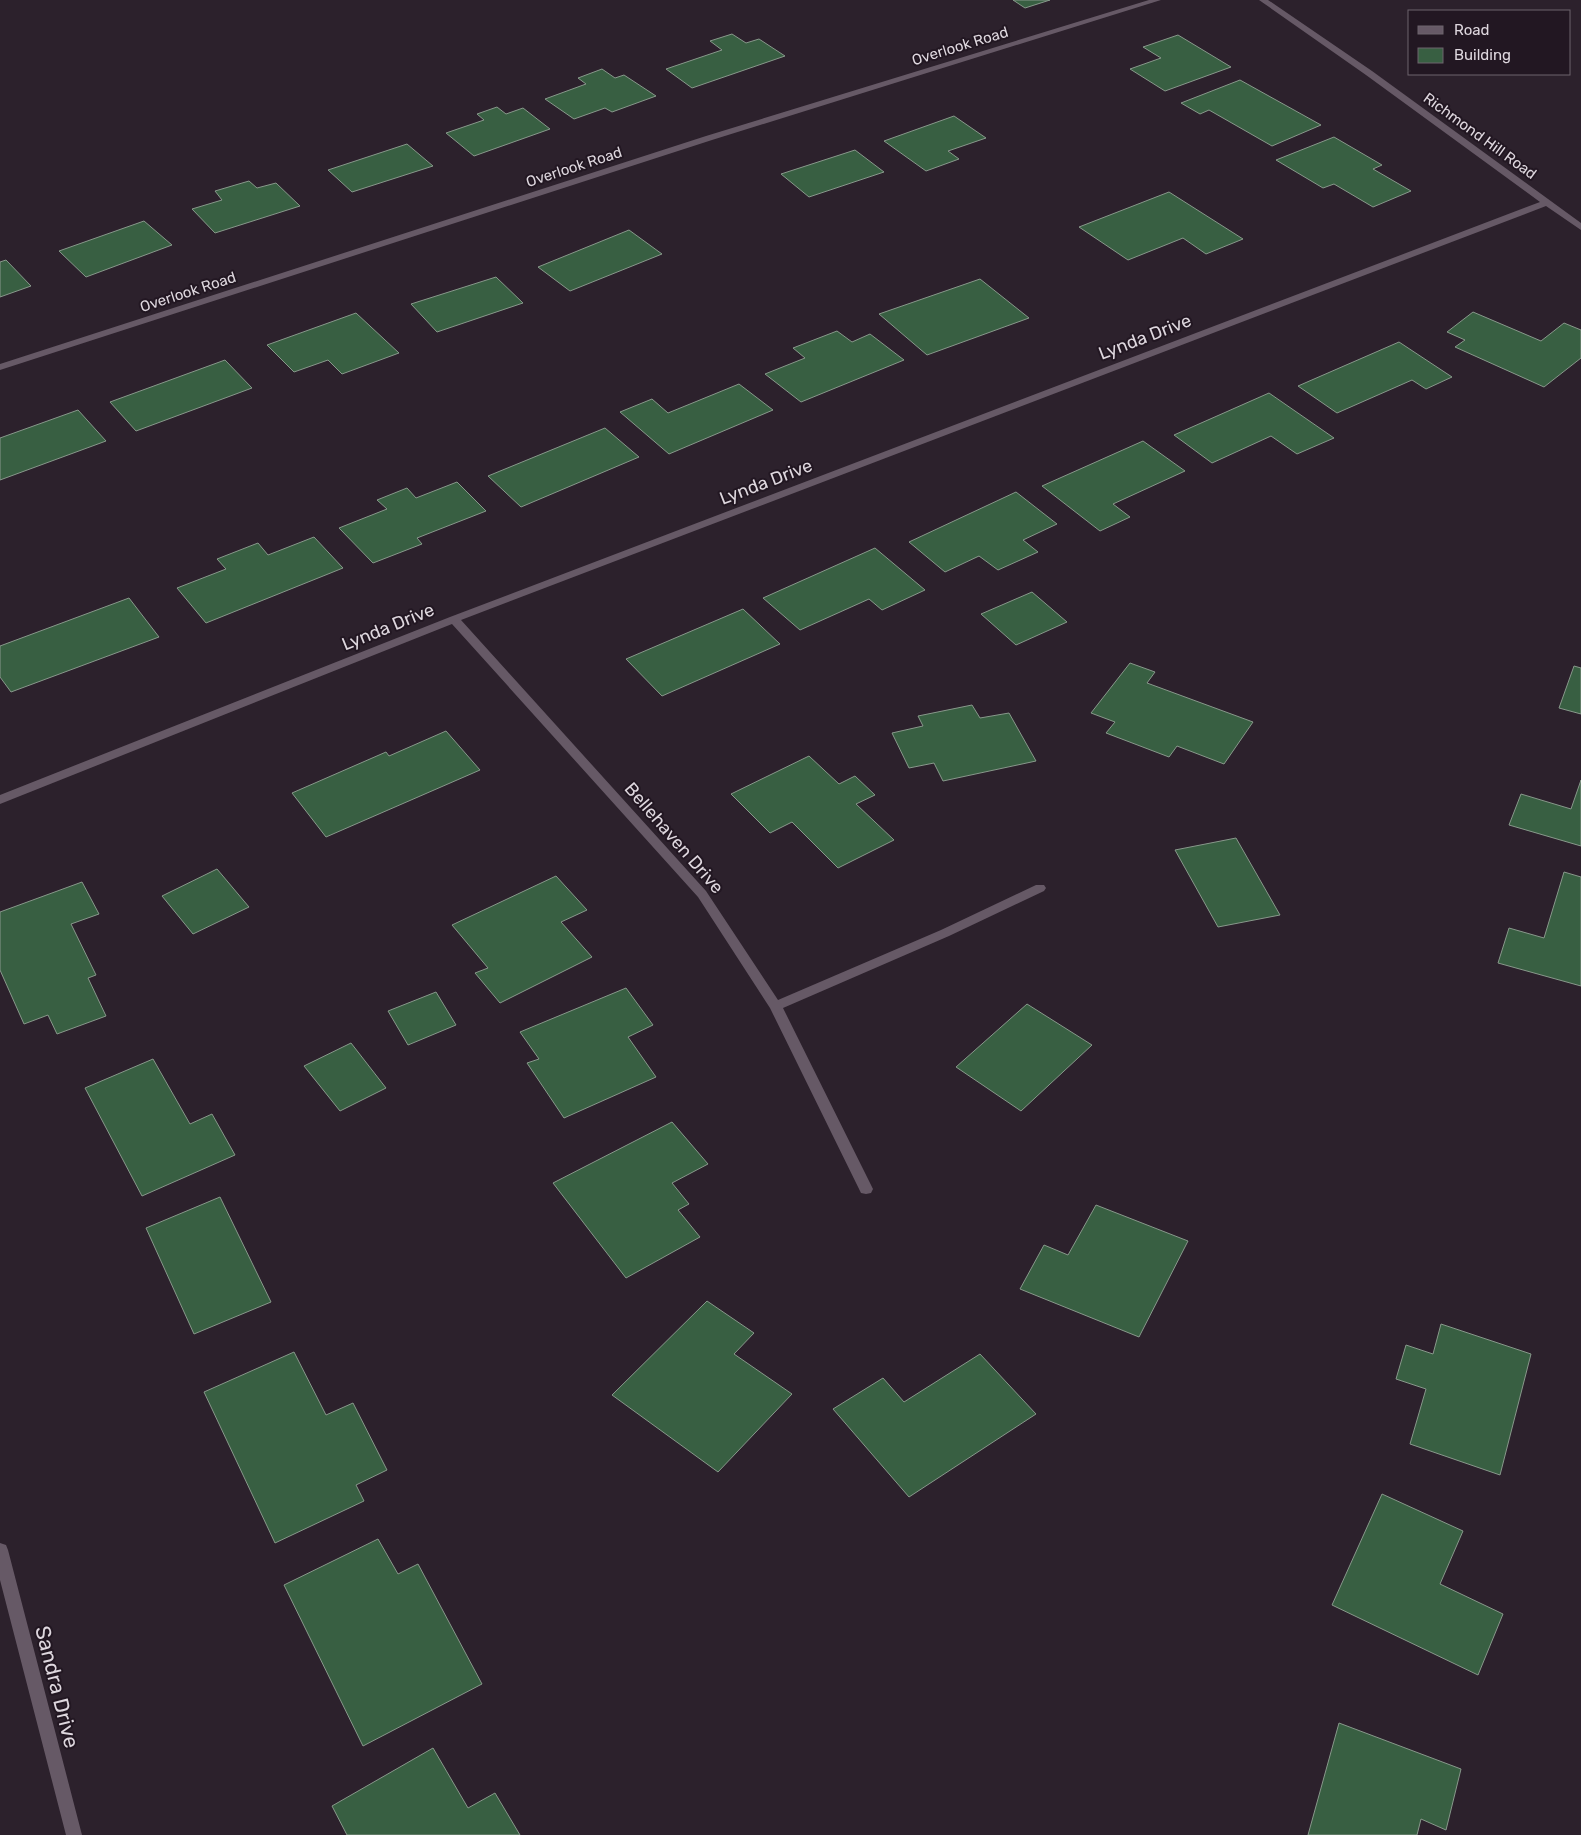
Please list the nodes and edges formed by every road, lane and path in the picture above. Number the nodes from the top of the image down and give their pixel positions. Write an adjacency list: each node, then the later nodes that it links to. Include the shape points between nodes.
1 (1157, 0): 5 (street, Overlook Road, via 700,141)
2 (1263, 0): 3 (street, Richmond Hill Road)
3 (1547, 202): 4 (street, Richmond Hill Road); 6 (street, Lynda Drive)
4 (1581, 227)
5 (0, 367)
6 (454, 619): 7 (street, Lynda Drive); 9 (street, Bellehaven Drive, via 702,894)
7 (0, 800)
8 (1040, 888): 9 (street)
9 (775, 1006): 10 (street, Bellehaven Drive)
10 (866, 1189)
11 (0, 1550): 12 (street, Sandra Drive)
12 (74, 1835)

